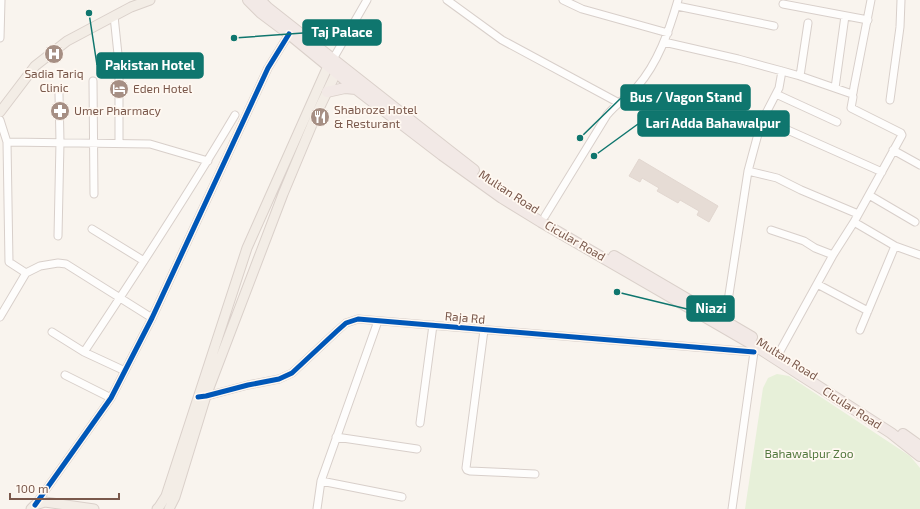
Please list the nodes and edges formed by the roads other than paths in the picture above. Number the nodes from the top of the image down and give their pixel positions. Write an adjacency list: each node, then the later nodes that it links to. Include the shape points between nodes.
1 (1, 0): 20 (street)
2 (150, 0): 10 (main road)
3 (248, 0): 19 (highway, Cicular Road)
4 (260, 0): 22 (highway, Multan Road)
5 (367, 0): 22 (street)
6 (563, 0): 18 (street, via 582,9)
7 (871, 0): 15 (street)
8 (901, 0): 33 (street)
9 (450, 1): 34 (street, via 502,40)
10 (131, 3): 13 (main road)
11 (677, 3): 17 (street); 18 (street)
12 (783, 4): 14 (street)
13 (114, 16): 35 (main road, via 67,41 35,66); 43 (street, via 119,64)
14 (845, 16): 15 (street); 27 (street)
15 (868, 20): 32 (street)
16 (808, 23): 25 (street)
17 (774, 26)
18 (668, 33): 21 (street)
19 (289, 34): 22 (highway, Cicular Road); 70 (street, via 268,68)
20 (0, 38)
21 (664, 42): 23 (street); 34 (street, via 644,77)
22 (330, 62): 24 (highway, Cicular Road); 45 (highway, Multan Road); 82 (main road, via 247,248)
23 (782, 71): 25 (street); 31 (street)
24 (336, 73): 28 (highway, Cicular Road); 29 (main road)
25 (800, 76): 27 (street)
26 (93, 81): 42 (street)
27 (835, 88): 32 (street)
28 (356, 89): 29 (highway, via 345,88); 45 (highway, Cicular Road)
29 (327, 92): 82 (main road, via 283,194)
30 (59, 94): 41 (street)
31 (776, 94): 37 (street); 39 (street)
32 (852, 94): 44 (street, via 852,108 901,132 902,135)
33 (890, 100)
34 (619, 103): 53 (street, via 607,115)
35 (0, 112)
36 (235, 114): 46 (street)
37 (763, 119): 48 (street); 49 (street)
38 (0, 120): 40 (street)
39 (837, 122)
40 (7, 142): 41 (street); 57 (street)
41 (60, 142): 42 (street); 60 (street)
42 (94, 143): 43 (street); 50 (street)
43 (119, 143): 46 (street, via 150,144)
44 (893, 150): 47 (street); 49 (street)
45 (444, 152): 53 (highway, Multan Road); 72 (highway, Cicular Road, via 502,198 541,222)
46 (208, 161): 64 (street)
47 (920, 165)
48 (748, 171): 52 (street, via 777,178); 72 (street, via 726,314)
49 (882, 172): 51 (street)
50 (94, 194)
51 (869, 195): 52 (street); 55 (street)
52 (858, 214): 54 (street)
53 (545, 216): 72 (highway, Multan Road)
54 (854, 222): 61 (street); 62 (street)
55 (915, 222)
56 (0, 226): 57 (street)
57 (9, 226): 65 (street, via 9,262)
58 (92, 229): 64 (street)
59 (771, 230): 62 (street, via 804,241)
60 (58, 236)
61 (895, 246): 63 (street); 68 (street)
62 (833, 255): 66 (street)
63 (920, 255)
64 (144, 261): 67 (street)
65 (26, 273): 67 (street, via 40,266 66,264); 69 (street)
66 (817, 284): 68 (street); 79 (street)
67 (120, 298): 70 (street); 78 (street)
68 (868, 311): 75 (street)
69 (0, 316)
70 (152, 318): 80 (street)
71 (378, 321): 73 (street, Raja Rd); 82 (street, Raja Rd, via 358,319 346,323 292,373 279,379); 85 (street)
72 (721, 322): 77 (highway, Cicular Road)
73 (433, 326): 74 (street, Raja Rd); 84 (street)
74 (484, 330): 77 (street, Raja Rd); 88 (street, via 466,468 470,472)
75 (860, 330)
76 (52, 332): 78 (street)
77 (757, 347): 79 (highway, Multan Road); 87 (highway, Cicular Road); 96 (street)
78 (84, 352): 80 (street)
79 (779, 353): 87 (highway, Multan Road, via 894,428)
80 (125, 371): 83 (street)
81 (65, 375): 83 (street)
82 (202, 397): 93 (main road, via 166,496); 94 (main road)
83 (112, 398): 91 (street)
84 (420, 423)
85 (336, 437): 86 (street); 89 (street)
86 (417, 449)
87 (919, 450)
88 (535, 474)
89 (321, 480): 90 (street); 95 (street)
90 (402, 497)
91 (33, 507): 92 (main road, via 45,502)
92 (94, 509)
93 (156, 509)
94 (169, 509)
95 (317, 509)
96 (732, 509)

